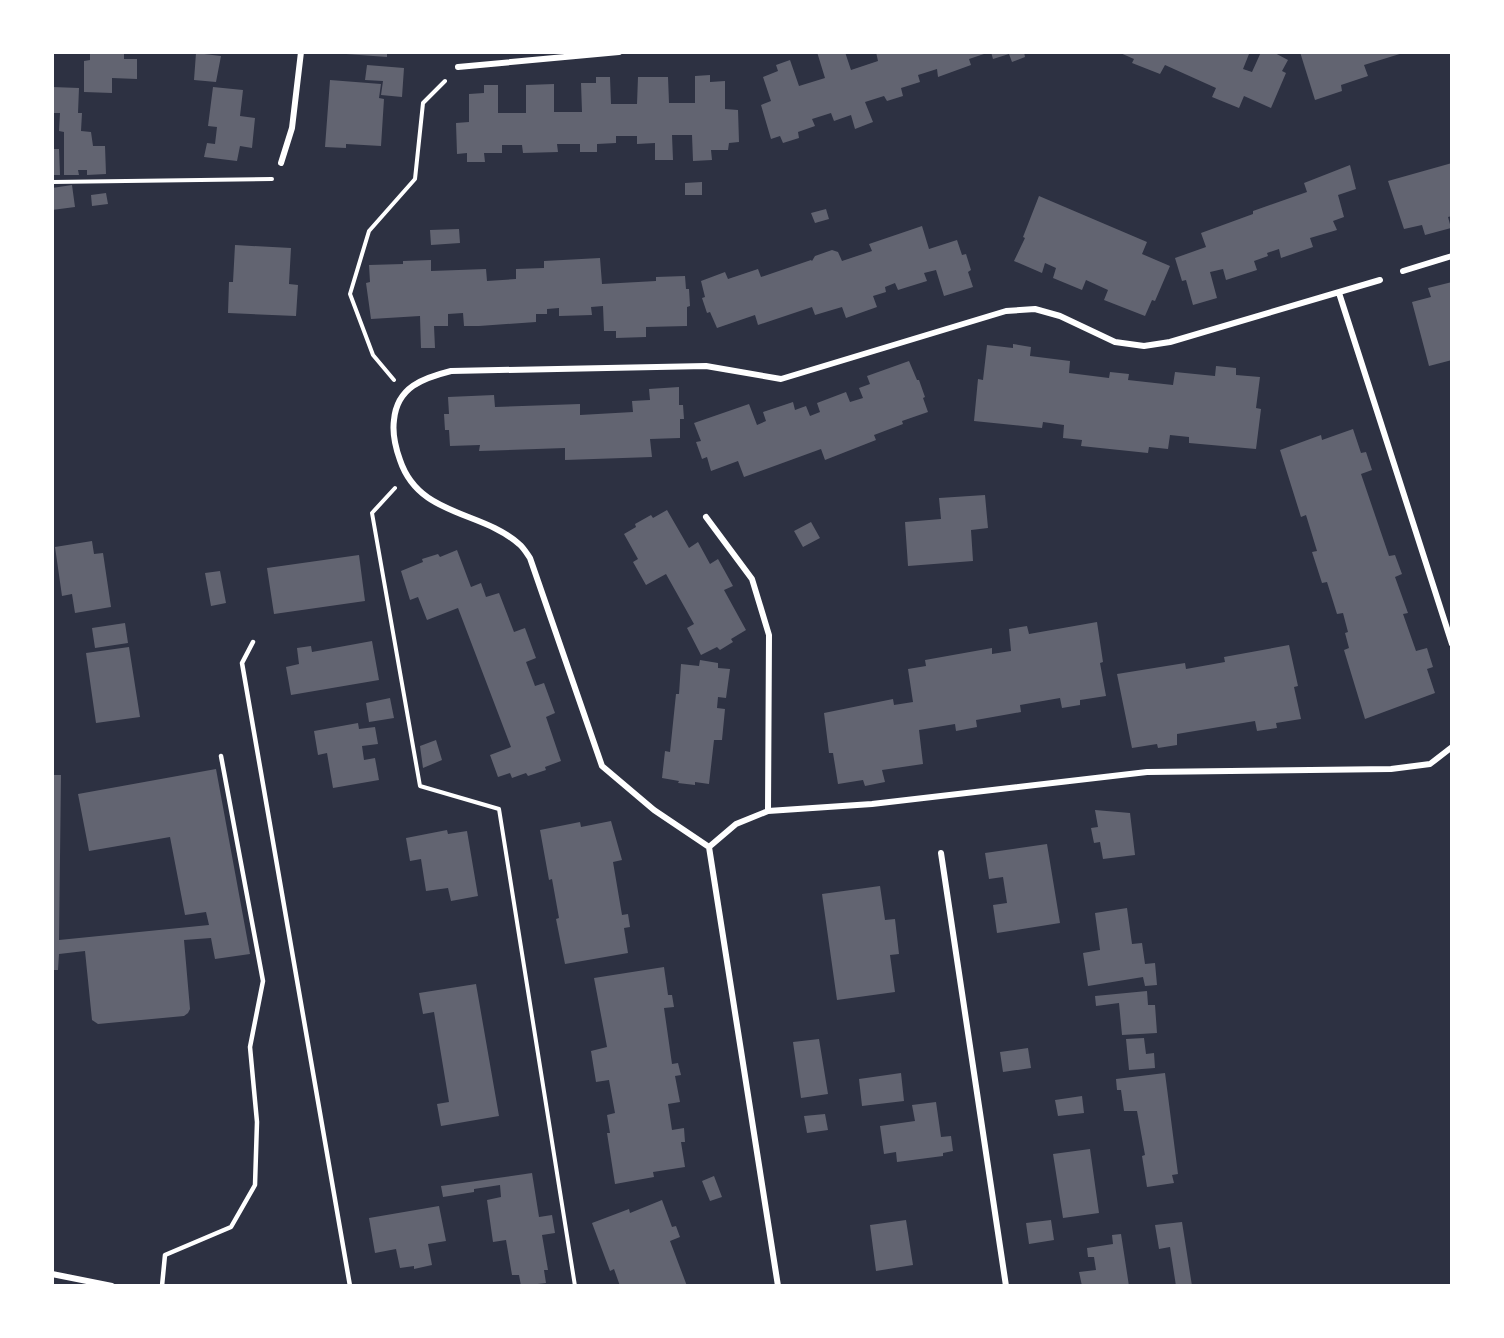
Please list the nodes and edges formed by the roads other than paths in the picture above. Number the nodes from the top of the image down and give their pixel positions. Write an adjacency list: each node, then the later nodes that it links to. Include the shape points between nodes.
1 (301, 52): 5 (street, via 292,128)
2 (620, 52): 3 (street)
3 (557, 56): 4 (street)
4 (458, 67)
5 (281, 163)
6 (1452, 256): 7 (street)
7 (1402, 271)
8 (1380, 280): 9 (street)
9 (1339, 293): 12 (street); 16 (street, via 1144,346 1115,342 1035,309 1006,311 781,379 706,366 451,370 425,377 404,392 394,417 394,442 405,476 431,501 521,545 530,558 602,766 654,810)
10 (706, 517): 15 (street, via 752,579 769,635)
11 (253, 642): 21 (lane, via 242,663)
12 (1452, 644)
13 (1452, 747): 15 (street, via 1430,764 1391,769 1147,772 872,804)
14 (221, 756): 20 (lane, via 262,981 250,1047 257,1122 255,1185 231,1227 165,1256)
15 (768, 811): 16 (street, via 736,825)
16 (709, 848): 22 (street)
17 (941, 853): 23 (street)
18 (52, 1274): 19 (street)
19 (112, 1286)
20 (162, 1286)
21 (350, 1286)
22 (778, 1286)
23 (1006, 1286)

